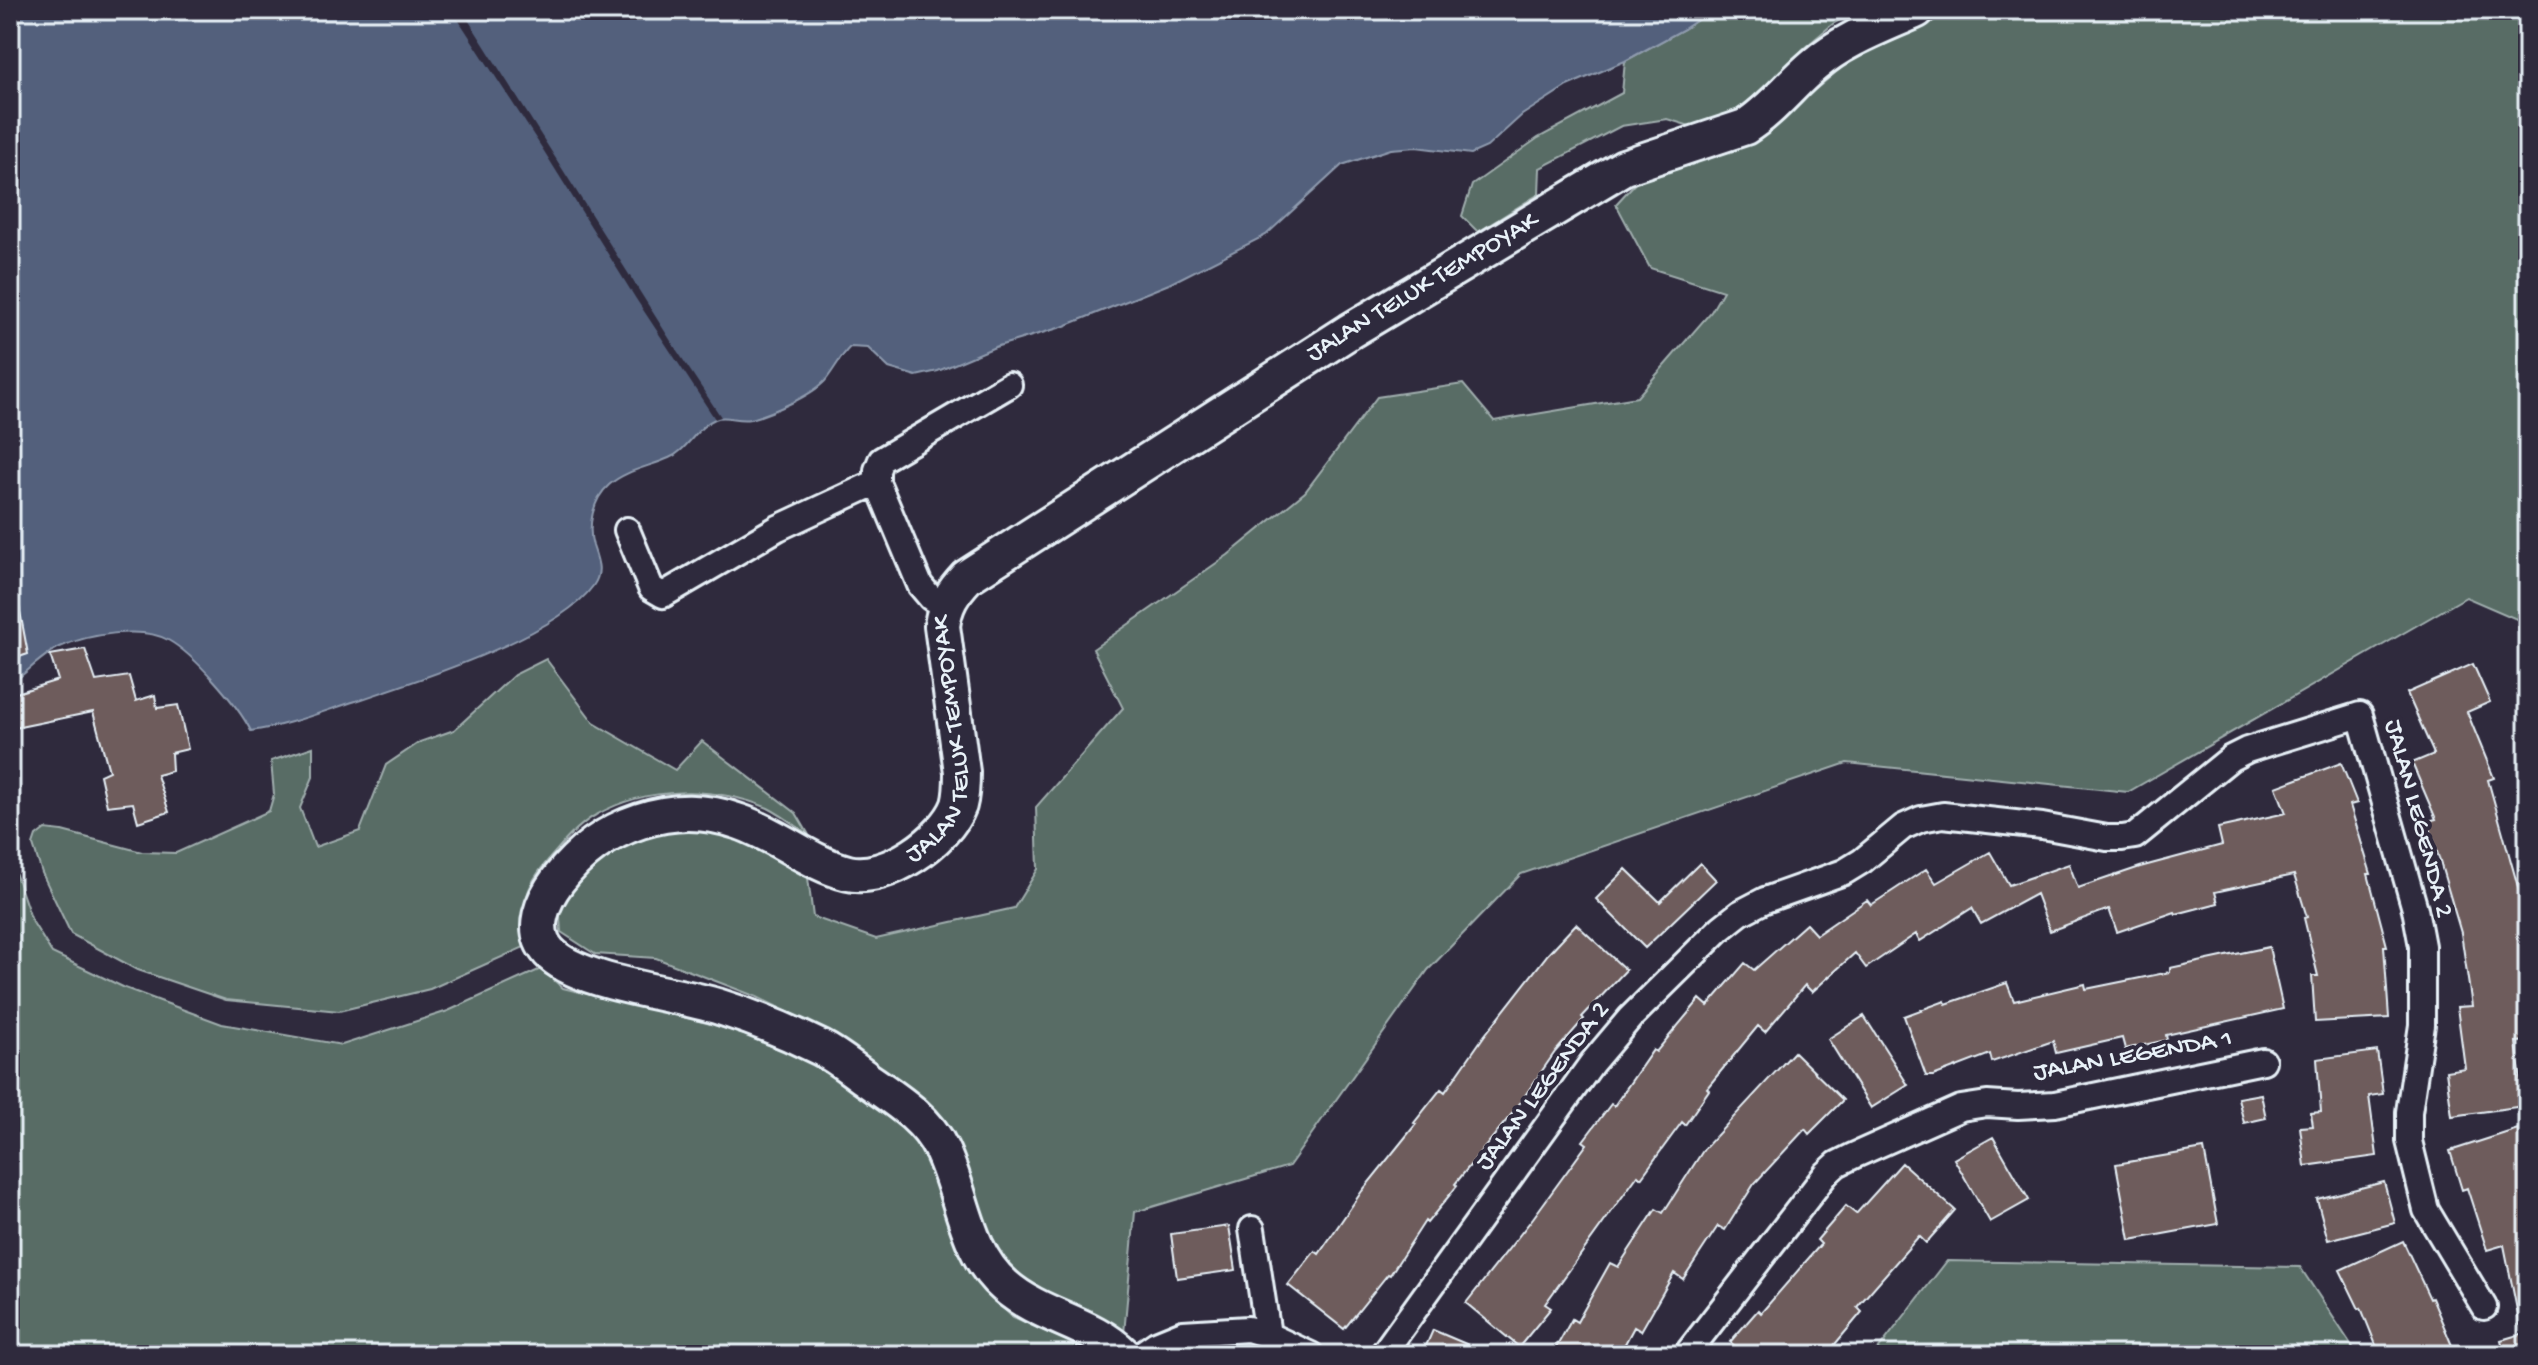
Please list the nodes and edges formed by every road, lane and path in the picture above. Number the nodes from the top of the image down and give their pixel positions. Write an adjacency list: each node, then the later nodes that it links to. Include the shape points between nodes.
1 (1917, 10): 5 (street, JALAN TELUK TEMPOYAK, via 1841,44 1745,127 1624,167 1350,331 967,577)
2 (1009, 385): 3 (street, via 881,460)
3 (877, 482): 4 (street, via 778,528 663,595 651,588); 5 (street, via 920,585)
4 (627, 530)
5 (945, 606): 10 (street, JALAN TELUK TEMPOYAK, via 942,626 961,792 952,818 919,851 889,869 852,874 740,822 684,813 654,816 603,838 561,876 541,910 540,939 560,962 576,970 718,1006 840,1060 927,1127 941,1148 971,1234 1005,1286 1093,1332)
6 (2263, 1061): 14 (street, JALAN LEGENDA 1, via 2055,1104 1961,1108 1837,1164)
7 (1252, 1229): 9 (street)
8 (2484, 1307): 13 (street, JALAN LEGENDA 2, via 2426,1210 2409,1141 2422,1025 2422,946 2360,715 2231,758 2135,836 2107,838 1943,815 1921,819 1844,872 1740,913 1630,1018 1592,1063)
9 (1268, 1335): 11 (street, via 1248,1329 1183,1333); 12 (street)
10 (1124, 1355)
11 (1140, 1355)
12 (1311, 1355)
13 (1382, 1355)
14 (1686, 1355)

